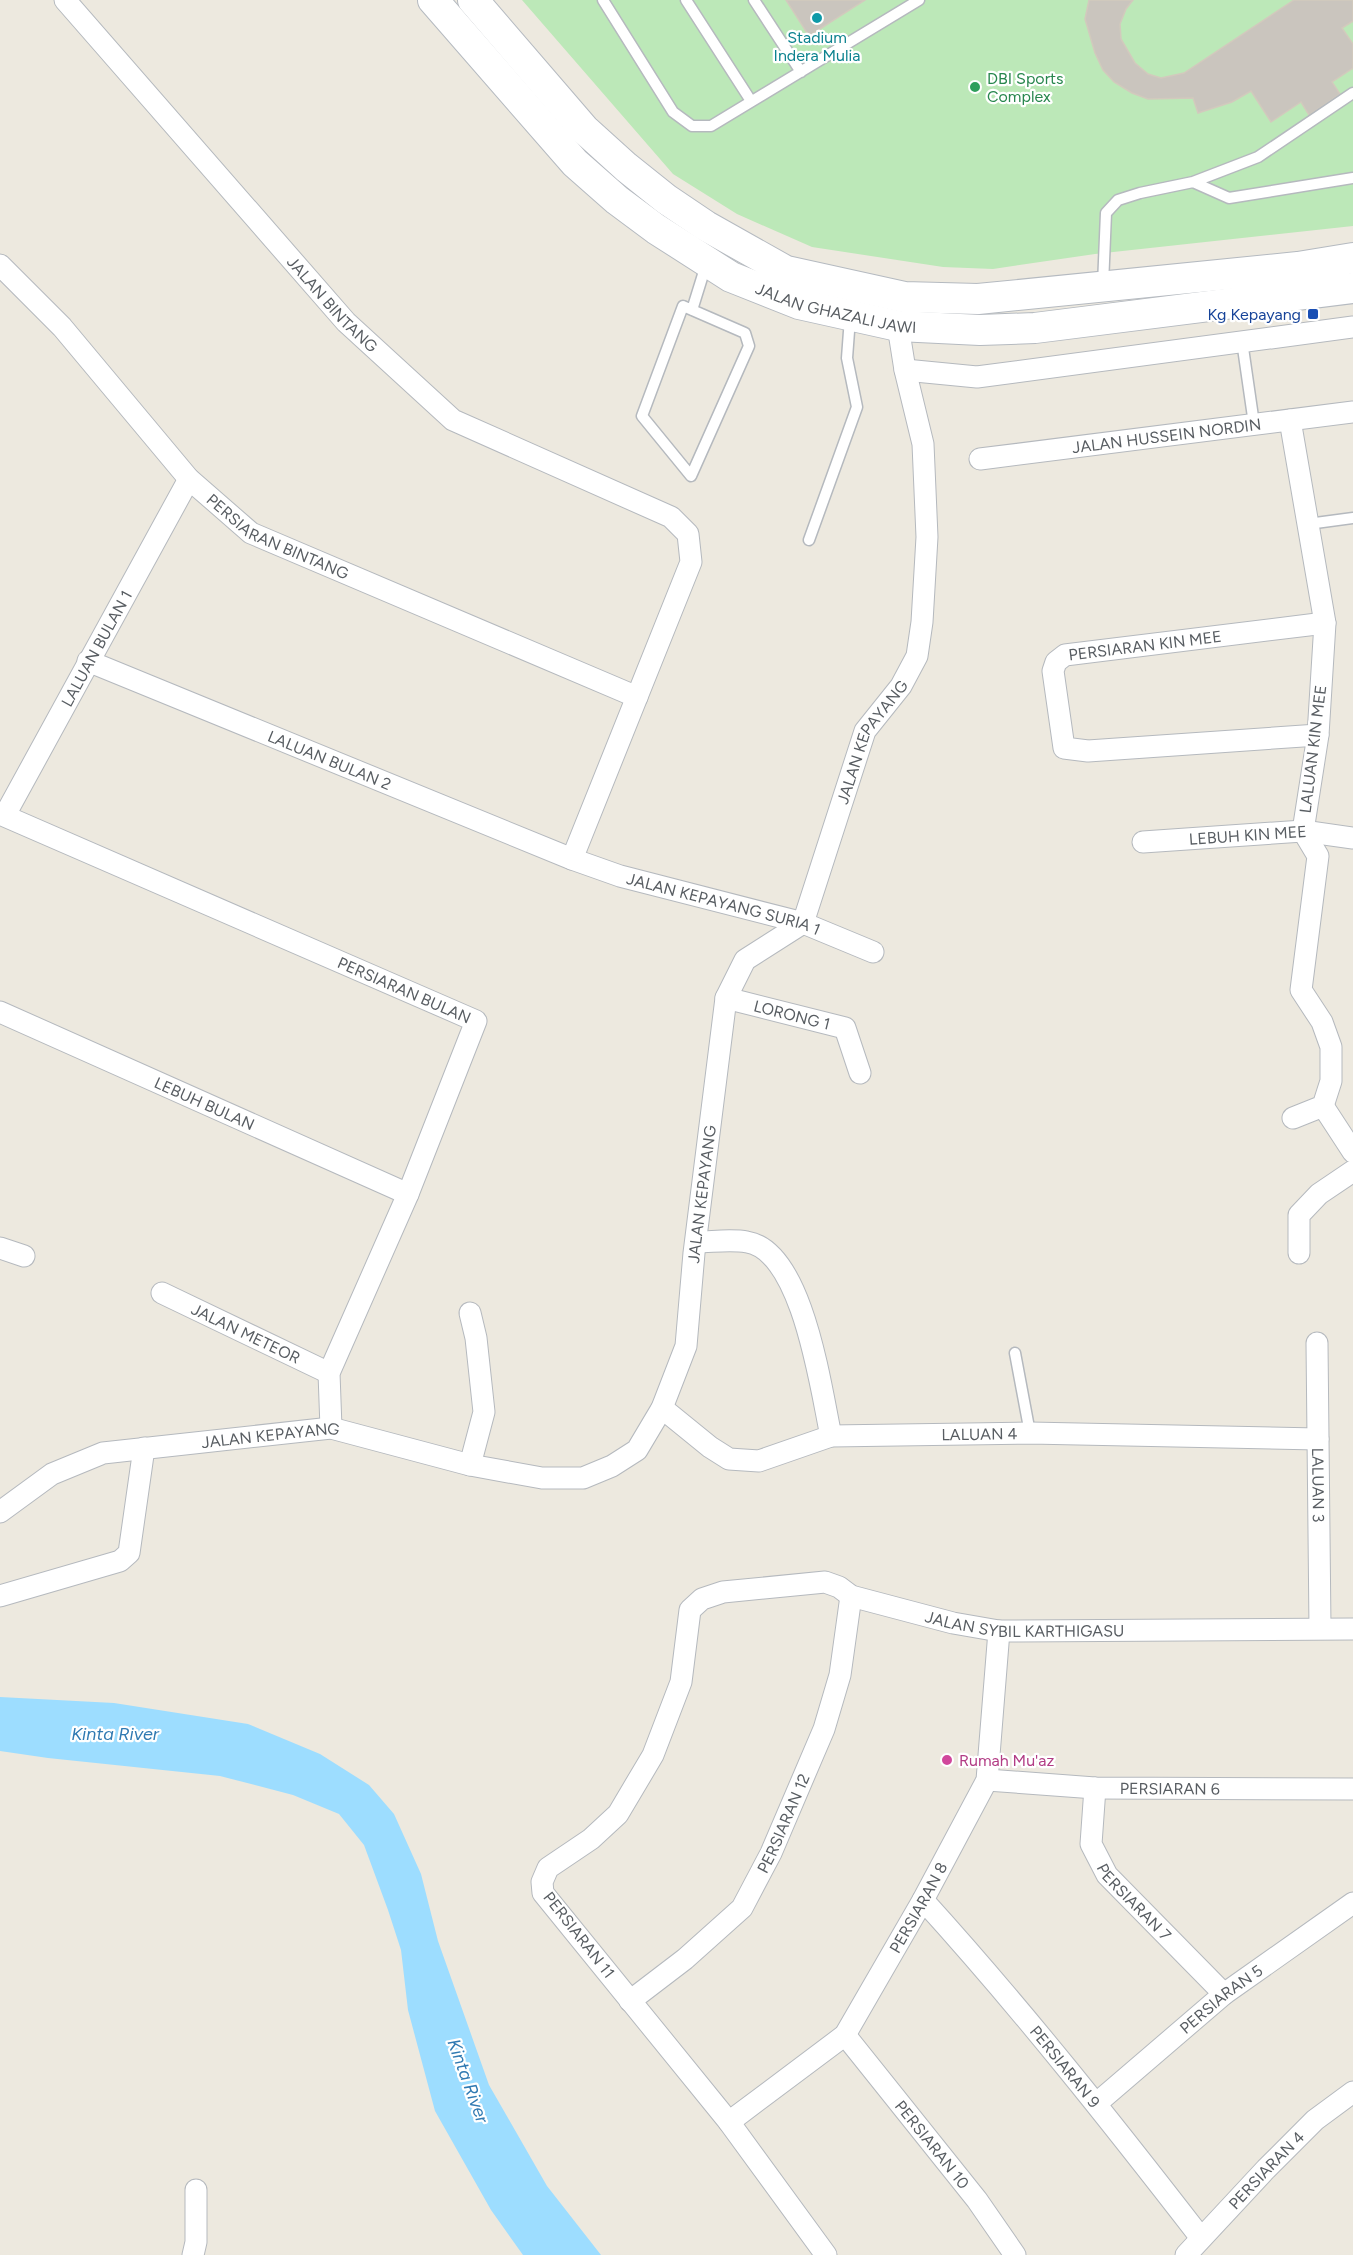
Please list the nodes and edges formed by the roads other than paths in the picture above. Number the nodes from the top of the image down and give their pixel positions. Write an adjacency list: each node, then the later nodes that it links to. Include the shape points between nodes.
1 (64, 0): 35 (street, JALAN BINTANG, via 346,322 453,420 671,517 688,534 691,562)
2 (432, 0): 14 (main road, JALAN GHAZALI JAWI, via 574,163 617,200)
3 (473, 0): 16 (main road, JALAN GHAZALI JAWI, via 584,129 626,167 706,226)
4 (603, 0): 10 (lane, via 673,112 692,126 711,126)
5 (686, 0): 10 (lane)
6 (754, 0): 8 (lane)
7 (919, 0): 8 (lane)
8 (801, 72): 10 (lane)
9 (1353, 93): 12 (lane, via 1258,157)
10 (751, 102)
11 (1353, 178): 12 (lane, via 1229,198)
12 (1193, 182): 17 (lane, via 1118,200 1106,213)
13 (1353, 258): 17 (main road, JALAN GHAZALI JAWI)
14 (707, 262): 19 (lane); 20 (main road, JALAN GHAZALI JAWI, via 731,277 800,304)
15 (0, 265): 29 (street, PERSIARAN BINTANG, via 62,327)
16 (786, 271): 17 (main road, JALAN GHAZALI JAWI, via 904,297 978,299); 21 (main road, via 810,289 885,309)
17 (1102, 288)
18 (1353, 288): 21 (main road, JALAN GHAZALI JAWI, via 1035,328)
19 (692, 310): 19 (lane, via 682,306 642,417 691,476 749,346 745,333)
20 (850, 315): 21 (main road, JALAN GHAZALI JAWI); 32 (lane, via 847,358 857,407)
21 (898, 326): 24 (street, JALAN KEPAYANG)
22 (1353, 327): 23 (street)
23 (1242, 341): 24 (street, via 976,377); 27 (lane)
24 (905, 370): 42 (street, JALAN KEPAYANG, via 923,444 927,537 917,656 901,686 865,730)
25 (1353, 412): 26 (street, JALAN HUSSEIN NORDIN)
26 (1290, 420): 27 (street, JALAN HUSSEIN NORDIN); 31 (street, LALUAN KIN MEE)
27 (1254, 424): 28 (street, JALAN HUSSEIN NORDIN)
28 (980, 459)
29 (189, 479): 34 (street, LALUAN BULAN 1); 35 (street, PERSIARAN BINTANG, via 251,533)
30 (1353, 518): 31 (lane)
31 (1308, 524): 33 (street, LALUAN KIN MEE)
32 (809, 540)
33 (1325, 623): 36 (street, LALUAN KIN MEE); 36 (street, PERSIARAN KIN MEE, via 1065,655 1053,671 1064,748 1088,751)
34 (88, 661): 37 (street, LALUAN BULAN 1); 41 (street, LALUAN BULAN 2)
35 (637, 697): 41 (street)
36 (1318, 735): 38 (street, LALUAN KIN MEE)
37 (2, 814): 51 (street, PERSIARAN BULAN, via 476,1021)
38 (1303, 831): 39 (street, LEBUH KIN MEE); 40 (street, LEBUH KIN MEE); 47 (street, LALUAN KIN MEE, via 1318,856 1301,990 1322,1022 1331,1047 1331,1081)
39 (1353, 838)
40 (1143, 842)
41 (572, 859): 42 (street, JALAN KEPAYANG SURIA 1, via 620,876)
42 (802, 923): 43 (street, JALAN KEPAYANG SURIA 1); 44 (street, JALAN KEPAYANG, via 746,960)
43 (873, 951)
44 (726, 999): 46 (street, LORONG 1, via 845,1028); 52 (street, JALAN KEPAYANG)
45 (0, 1012): 51 (street, LEBUH BULAN)
46 (860, 1073)
47 (1323, 1106): 48 (street); 49 (street)
48 (1293, 1118)
49 (1353, 1152)
50 (1353, 1171): 54 (street, via 1319,1194 1299,1215)
51 (408, 1194): 60 (street, PERSIARAN BULAN)
52 (697, 1242): 61 (street, JALAN KEPAYANG, via 686,1346); 64 (street, via 748,1242 773,1257 795,1290 813,1347)
53 (0, 1248): 55 (street)
54 (1299, 1253)
55 (24, 1256)
56 (162, 1293): 60 (street, JALAN METEOR)
57 (470, 1313): 67 (street, via 484,1412)
58 (1317, 1343): 65 (street, LALUAN 3)
59 (1015, 1353): 63 (lane)
60 (329, 1373): 62 (street, PERSIARAN BULAN)
61 (662, 1408): 64 (street, LALUAN 4, via 729,1459 759,1461); 67 (street, JALAN KEPAYANG, via 637,1450 583,1478 542,1478)
62 (331, 1428): 66 (street, JALAN KEPAYANG); 67 (street, JALAN KEPAYANG)
63 (1030, 1433): 64 (street, LALUAN 4); 65 (street, LALUAN 4)
64 (831, 1436)
65 (1318, 1439): 72 (street, LALUAN 3)
66 (144, 1448): 68 (street, JALAN KEPAYANG, via 103,1453 52,1474); 69 (street, via 129,1553 120,1561)
67 (470, 1465)
68 (0, 1512)
69 (0, 1596)
70 (851, 1596): 71 (street, JALAN SYBIL KARTHIGASU, via 825,1582 723,1592); 74 (street, JALAN SYBIL KARTHIGASU); 81 (street, PERSIARAN 12, via 840,1675 824,1728 771,1853 742,1908)
71 (702, 1599): 81 (street, PERSIARAN 11, via 690,1610 681,1682 653,1755 618,1814 548,1869 542,1882 543,1893)
72 (1320, 1628): 73 (street, JALAN SYBIL KARTHIGASU); 74 (street, JALAN SYBIL KARTHIGASU)
73 (1353, 1629)
74 (999, 1631): 75 (street, PERSIARAN 8)
75 (987, 1780): 76 (street, PERSIARAN 6); 78 (street, PERSIARAN 8)
76 (1095, 1788): 77 (street, PERSIARAN 6); 80 (street, PERSIARAN 7, via 1091,1844 1107,1875)
77 (1353, 1790)
78 (923, 1900): 82 (street, PERSIARAN 8); 84 (street, PERSIARAN 9)
79 (1353, 1903): 80 (street, PERSIARAN 5)
80 (1224, 1994): 84 (street, PERSIARAN 5)
81 (630, 2001): 85 (street, PERSIARAN 11)
82 (845, 2035): 85 (street, PERSIARAN 8); 90 (street, PERSIARAN 10)
83 (1353, 2092): 87 (street, PERSIARAN 4, via 1315,2120)
84 (1096, 2103): 87 (street, PERSIARAN 9)
85 (729, 2122): 89 (street, PERSIARAN 11)
86 (196, 2190): 88 (street)
87 (1201, 2238): 91 (street, PERSIARAN 4)
88 (193, 2255)
89 (826, 2255)
90 (1015, 2255)
91 (1186, 2255)

